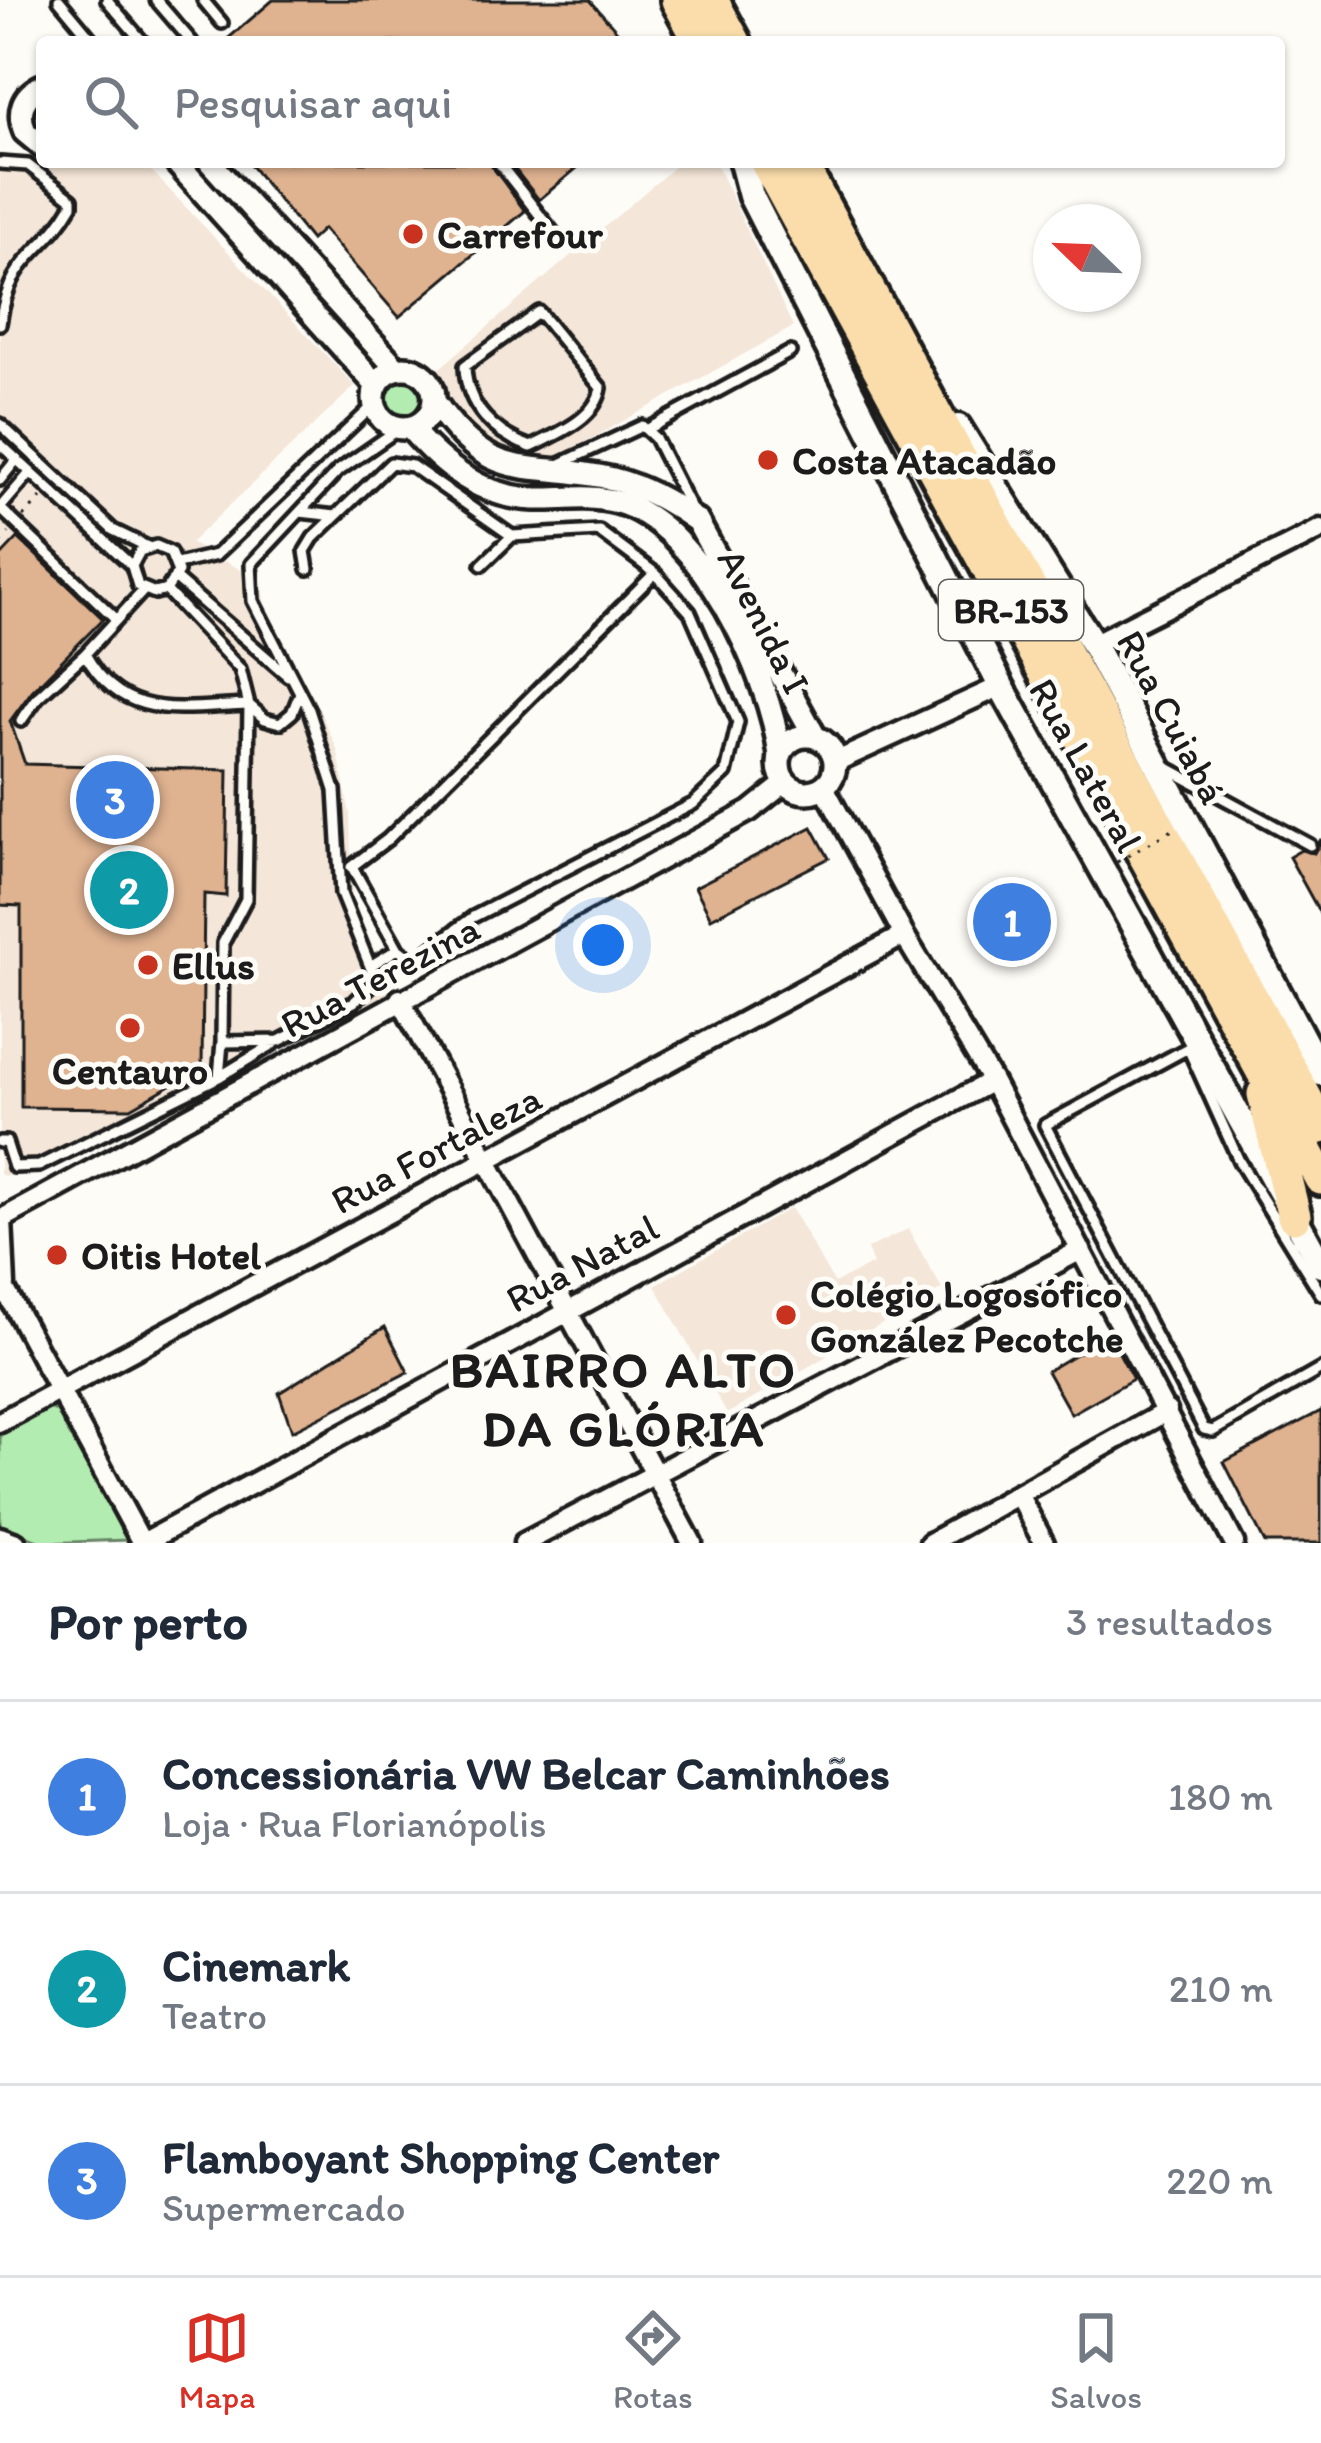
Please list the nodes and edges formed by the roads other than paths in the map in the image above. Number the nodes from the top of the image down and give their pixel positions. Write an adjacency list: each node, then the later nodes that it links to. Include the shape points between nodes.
1 (59, 0): 8 (lane)
2 (106, 0): 9 (lane)
3 (157, 0): 10 (lane)
4 (203, 0): 7 (lane)
5 (678, 0): 11 (highway)
6 (711, 0): 12 (highway)
7 (222, 22)
8 (89, 36)
9 (138, 36)
10 (187, 36)
11 (698, 36)
12 (731, 36)
13 (36, 91): 14 (street)
14 (23, 102): 15 (street); 16 (street)
15 (0, 106)
16 (23, 129): 17 (street); 18 (street)
17 (0, 132)
18 (36, 141)
19 (0, 164): 28 (lane, via 28,165 72,199 21,260)
20 (181, 168): 31 (street)
21 (215, 168): 30 (street)
22 (503, 168): 26 (lane)
23 (744, 168): 62 (main road, Rua Lateral)
24 (770, 168): 80 (highway, BR-153)
25 (802, 168): 27 (highway, BR-153)
26 (560, 242)
27 (864, 283): 59 (main road, Rua Cuiabá); 84 (highway, BR-153)
28 (0, 324)
29 (790, 352): 36 (lane)
30 (397, 369): 31 (street); 32 (street, via 424,375)
31 (376, 395): 34 (street, via 384,420); 50 (lane, via 215,555)
32 (434, 401): 34 (street, via 426,418); 41 (street, Avenida I, via 469,444 516,470)
33 (0, 424): 49 (lane, via 113,530)
34 (405, 428): 44 (lane, via 338,470); 67 (street, Avenida I, via 473,484 533,499 615,501 665,526 696,561 759,675)
35 (566, 429): 35 (lane, via 532,447 500,436 466,387 465,366 539,312 601,388 598,401); 38 (lane)
36 (649, 430): 38 (lane, via 630,428); 46 (lane)
37 (0, 444): 39 (lane)
38 (582, 453): 41 (lane)
39 (17, 459): 40 (lane); 42 (lane)
40 (30, 472): 43 (lane); 51 (lane)
41 (544, 472): 46 (street, Avenida I, via 614,479)
42 (0, 480)
43 (0, 508): 58 (lane)
44 (300, 512): 45 (lane); 61 (lane, via 251,564 249,581)
45 (336, 516): 48 (lane, via 391,463 412,466); 53 (lane, via 305,551)
46 (697, 521): 66 (street, Avenida I)
47 (1320, 534): 59 (street)
48 (512, 536): 52 (lane); 54 (lane, via 599,531)
49 (148, 548): 50 (lane, via 164,548); 51 (lane)
50 (177, 565): 55 (lane)
51 (132, 566): 56 (lane)
52 (482, 566)
53 (308, 569)
54 (655, 573): 73 (lane, via 388,839); 75 (lane, via 690,612 738,722 726,773 693,804 472,917 414,961)
55 (176, 579): 57 (lane); 61 (lane)
56 (144, 590): 57 (lane); 58 (lane)
57 (166, 590): 64 (lane, via 240,669)
58 (115, 617): 60 (lane)
59 (1093, 644): 68 (main road, Rua Cuiabá)
60 (85, 654): 64 (lane, via 130,702); 65 (lane)
61 (292, 679): 63 (lane)
62 (1000, 686): 69 (street); 88 (main road, Rua Lateral)
63 (300, 693): 64 (lane, via 280,723); 73 (lane, via 335,790)
64 (249, 705): 79 (lane, via 246,898 224,943)
65 (21, 721)
66 (815, 737): 67 (street, via 798,738); 69 (street)
67 (780, 756): 70 (street)
68 (1155, 761): 72 (lane); 81 (main road, Rua Cuiabá)
69 (835, 762): 71 (street)
70 (785, 783): 71 (street, via 803,792); 77 (street, Rua Terezina, via 750,812)
71 (824, 787): 74 (street)
72 (1310, 845)
73 (346, 868): 75 (lane); 76 (lane, via 341,894)
74 (904, 934): 83 (street); 86 (street, Rua Fortaleza)
75 (398, 949): 76 (lane)
76 (370, 965): 78 (lane, via 376,981 362,996)
77 (400, 999): 86 (street); 89 (street, Rua Terezina)
78 (279, 1040): 79 (lane); 82 (lane)
79 (222, 1042): 82 (lane)
80 (1255, 1057): 87 (highway, BR-153); 88 (highway)
81 (1321, 1073)
82 (219, 1077): 85 (lane, via 39,1166 14,1168)
83 (992, 1081): 91 (street); 95 (street, Rua Natal)
84 (1321, 1127)
85 (3, 1142)
86 (485, 1160): 95 (street); 97 (street, Rua Fortaleza)
87 (1321, 1178)
88 (1294, 1216): 92 (main road, Rua Lateral)
89 (1, 1218): 93 (street)
90 (1106, 1235): 91 (lane); 94 (lane, via 1045,1125 1188,1048 1239,1161); 96 (lane, via 1204,1429)
91 (1081, 1250): 98 (street); 100 (street)
92 (1321, 1265)
93 (3, 1282): 97 (street)
94 (1321, 1294)
95 (566, 1309): 100 (street); 104 (street, Rua Natal)
96 (1321, 1369)
97 (61, 1389): 99 (street, Rua Fortaleza); 104 (street)
98 (1167, 1411): 101 (street); 109 (street)
99 (0, 1422)
100 (656, 1472): 105 (street); 106 (street)
101 (1018, 1496): 107 (street); 108 (street)
102 (0, 1537): 103 (street)
103 (16, 1543)
104 (142, 1543)
105 (524, 1543)
106 (692, 1543)
107 (930, 1543)
108 (1044, 1543)
109 (1234, 1543)

